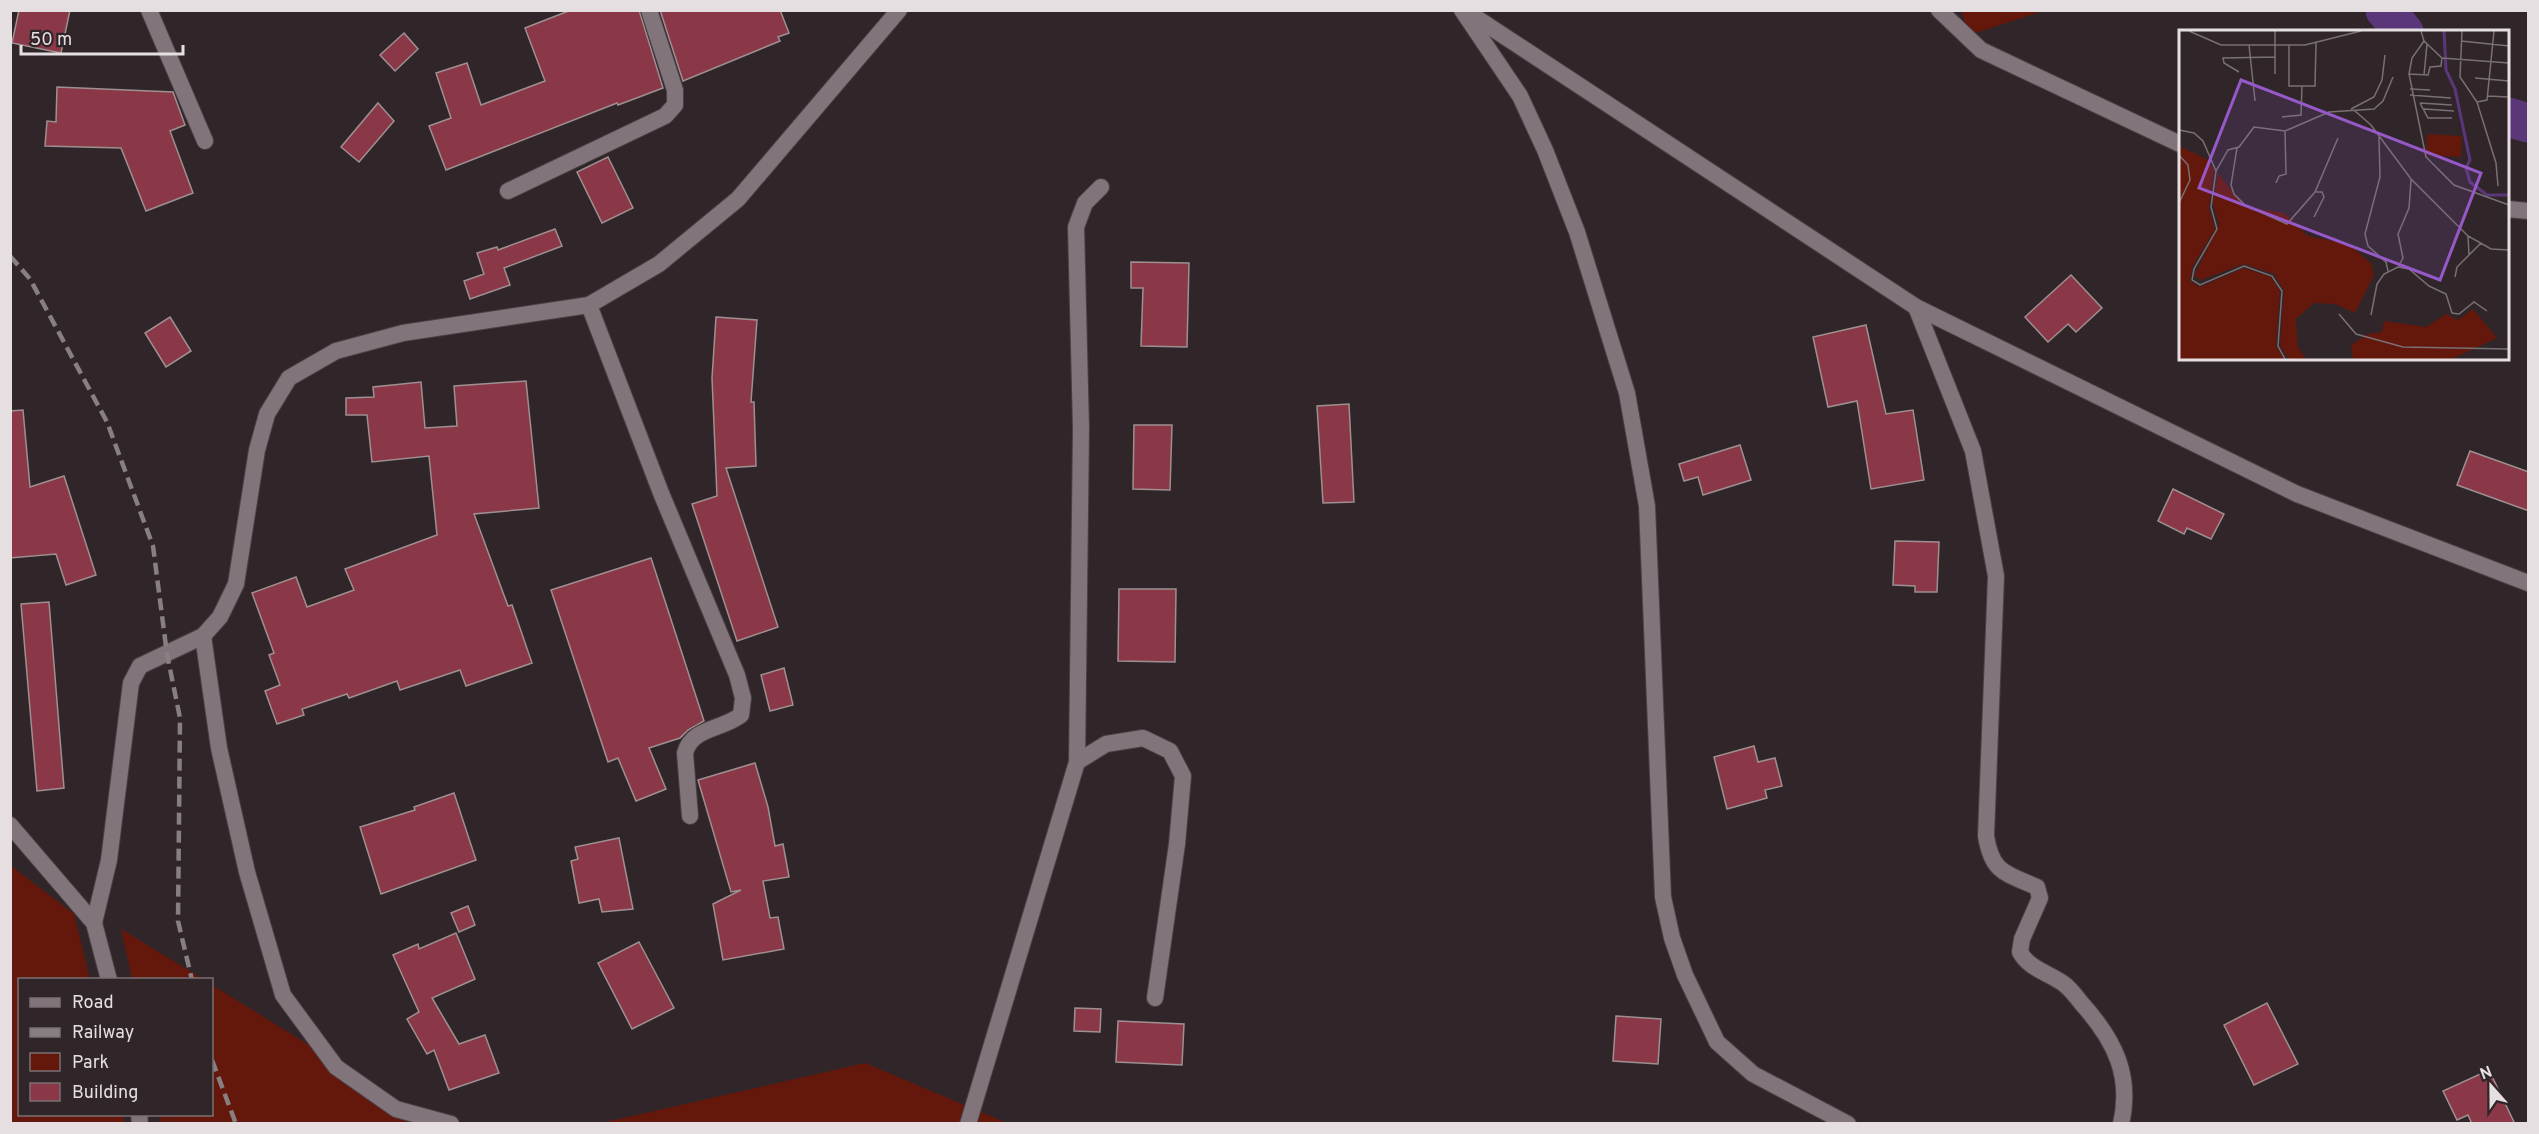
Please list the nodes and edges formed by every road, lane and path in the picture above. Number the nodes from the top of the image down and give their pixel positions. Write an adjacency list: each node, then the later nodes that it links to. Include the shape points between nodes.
1 (149, 10): 6 (street)
2 (649, 10): 9 (street, via 675,90 675,105 665,116)
3 (899, 10): 12 (street, via 738,199 659,264)
4 (1464, 10): 13 (street); 24 (street, via 1520,96 1545,150 1577,232 1627,393 1647,506 1663,897 1672,938 1716,1041 1753,1074)
5 (1940, 10): 7 (street, via 1982,50)
6 (205, 141)
7 (2179, 143)
8 (1101, 187): 16 (street, via 1085,203 1076,227 1081,428)
9 (508, 192)
10 (2509, 209): 11 (street)
11 (2529, 211)
12 (589, 305): 15 (street, via 403,333 336,351 289,378 267,414 257,450 236,584 220,617); 17 (street, via 743,698 741,715 694,736 687,745)
13 (1916, 307): 14 (street, via 2297,494); 25 (street, via 1973,451 1996,576 1986,836 1989,856 2000,870 2037,887 2040,898 2019,952 2025,962 2066,985 2099,1023 2120,1061 2126,1101)
14 (2529, 584)
15 (202, 636): 19 (street, via 140,666 131,683 109,860); 22 (street, via 219,748 246,872 283,995 336,1067 396,1109)
16 (1077, 762): 21 (street, via 1107,744 1143,738 1170,751 1183,776); 23 (street)
17 (690, 816)
18 (10, 825): 19 (street)
19 (94, 923): 20 (street)
20 (108, 978)
21 (1155, 998)
22 (451, 1124)
23 (968, 1124)
24 (1848, 1124)
25 (2121, 1124)

